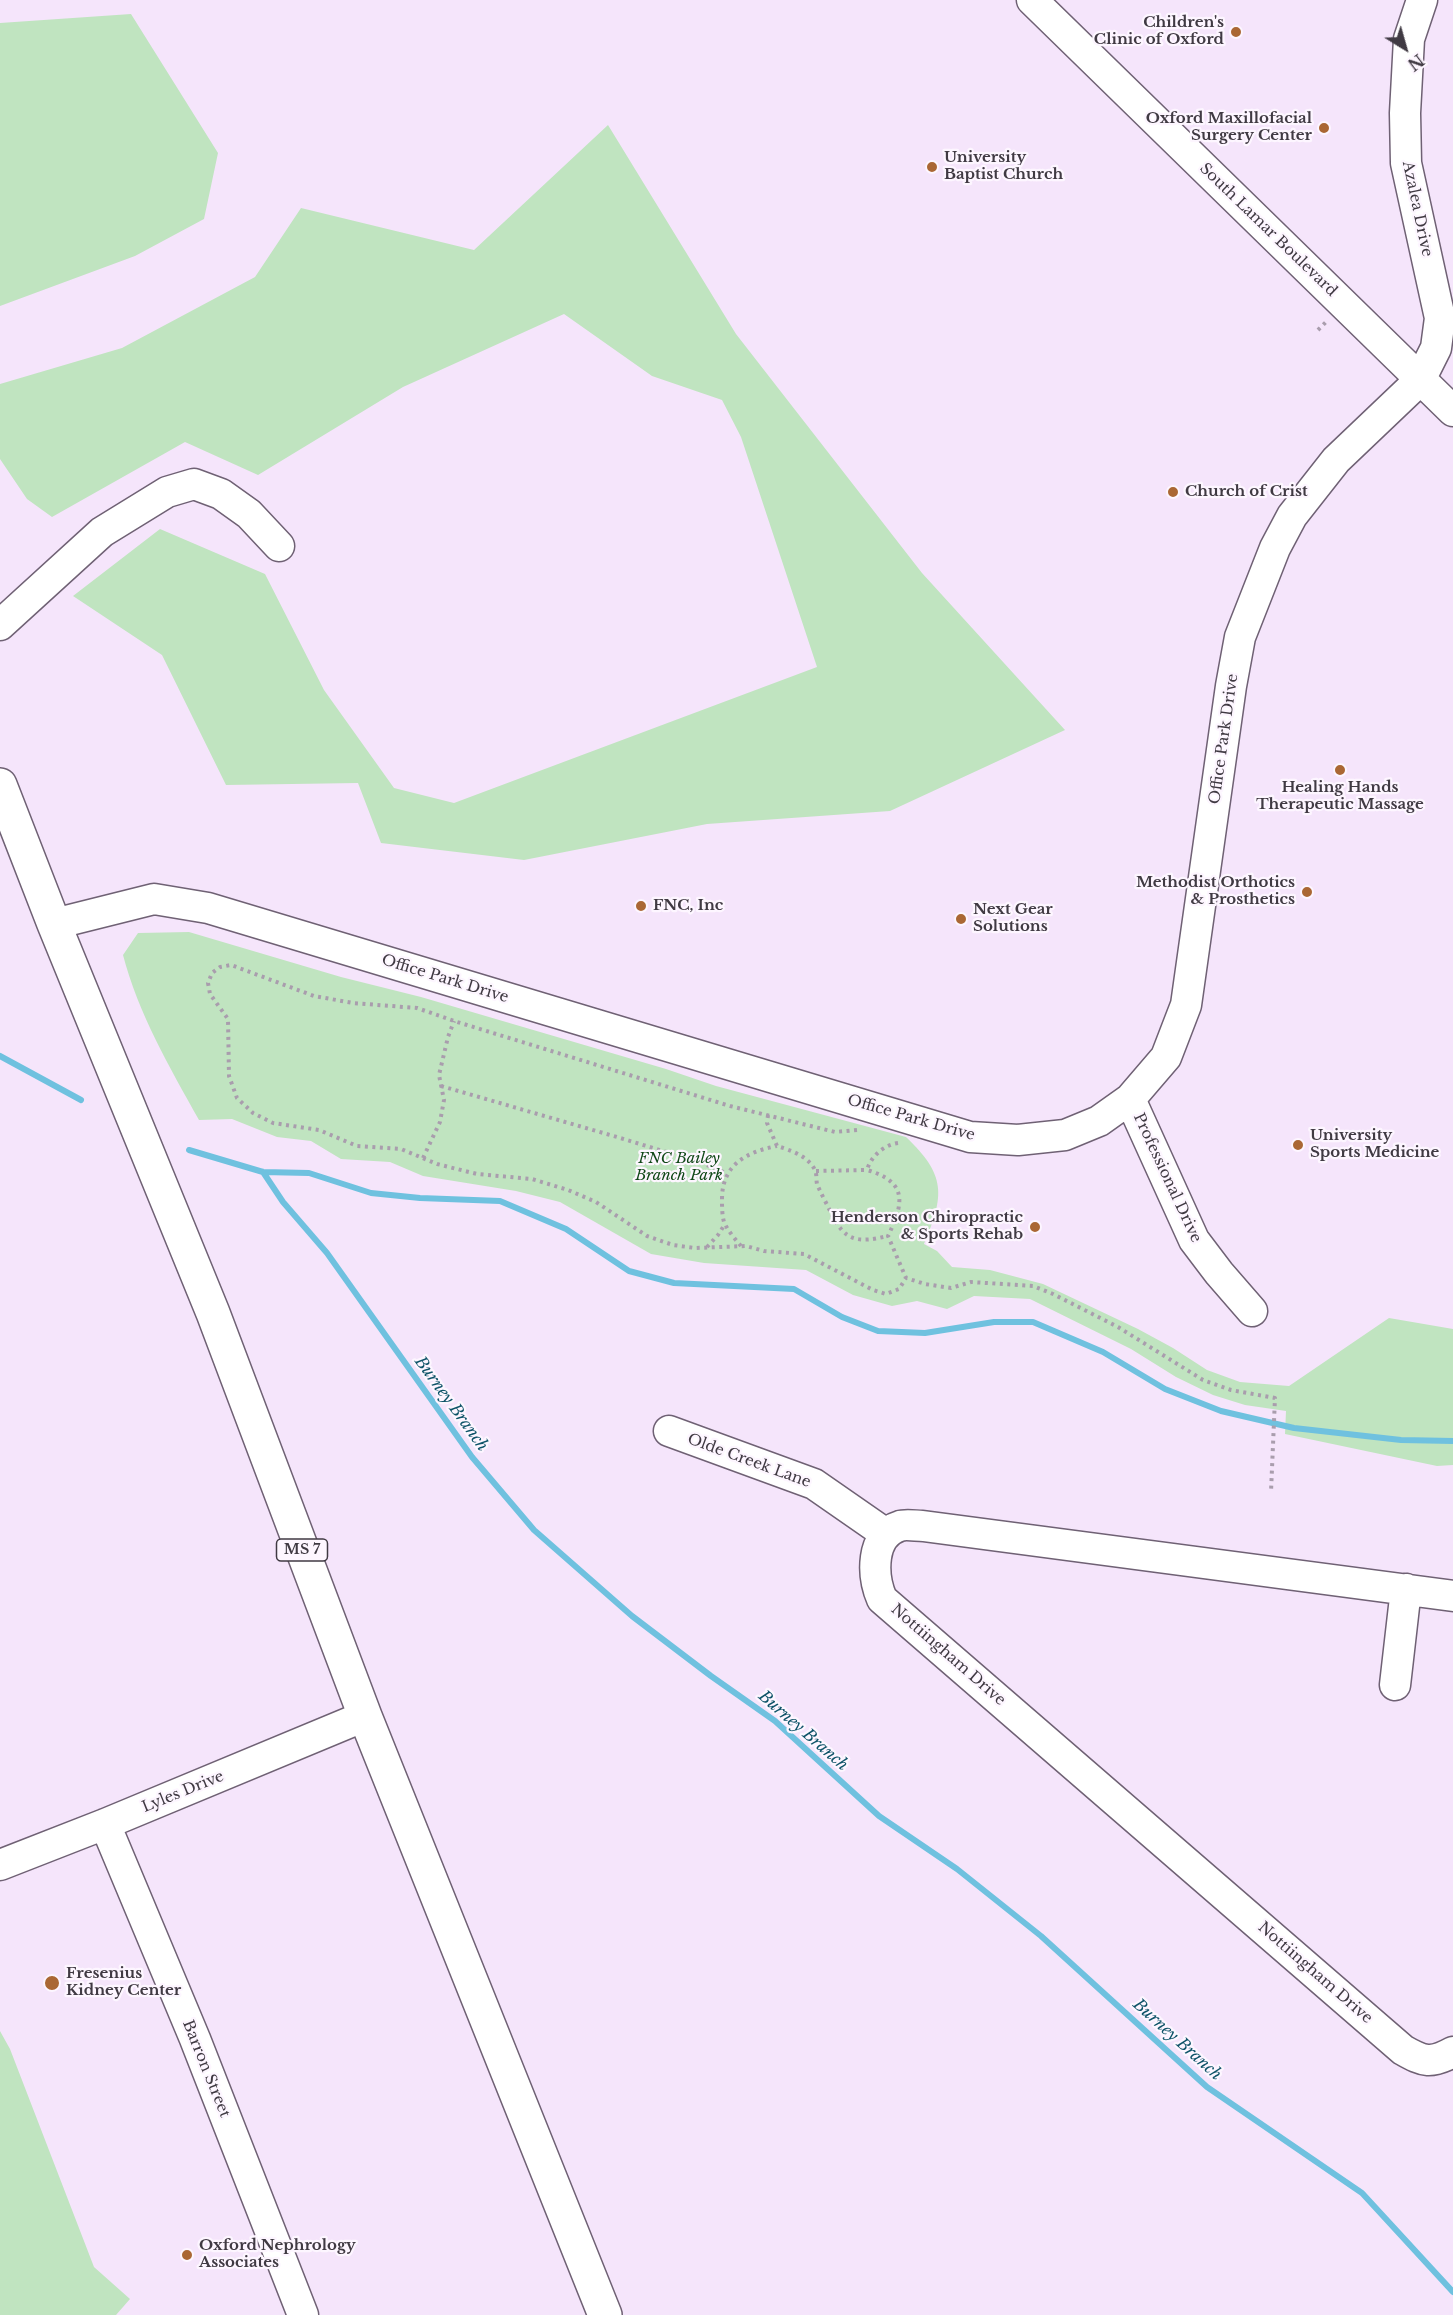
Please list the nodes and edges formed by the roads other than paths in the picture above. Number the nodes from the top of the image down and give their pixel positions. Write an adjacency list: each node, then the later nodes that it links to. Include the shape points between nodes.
1 (1032, 0): 3 (street, South Lamar Boulevard)
2 (1422, 0): 3 (street, Azalea Drive, via 1409,39 1406,163 1440,318 1436,348)
3 (1420, 380): 4 (street, South Lamar Boulevard); 9 (street, Office Park Drive, via 1336,460 1292,516 1266,569 1240,637 1186,1005 1166,1057)
4 (1453, 411)
5 (279, 546): 6 (street, via 249,514 221,494 194,484 167,492 102,532)
6 (0, 625)
7 (0, 785): 8 (highway, MS 7)
8 (54, 924): 9 (street, Office Park Drive, via 154,900 208,908 969,1137 1018,1140 1065,1135 1099,1121); 16 (highway, MS 7, via 213,1313)
9 (1130, 1099): 10 (street, Professional Drive, via 1194,1240)
10 (1252, 1311)
11 (669, 1431): 12 (street, Olde Creek Lane, via 814,1484)
12 (886, 1534): 13 (street, via 900,1525 923,1526); 19 (street, Nottiingham Drive, via 875,1557 876,1586 882,1599 1403,2050 1421,2060 1439,2060)
13 (1406, 1589): 14 (street); 15 (street)
14 (1453, 1596)
15 (1395, 1685)
16 (365, 1716): 17 (street, Lyles Drive); 21 (highway, MS 7)
17 (105, 1824): 18 (street, Lyles Drive); 20 (street, Barron Street, via 195,2039)
18 (0, 1865)
19 (1453, 2052)
20 (303, 2315)
21 (605, 2315)

